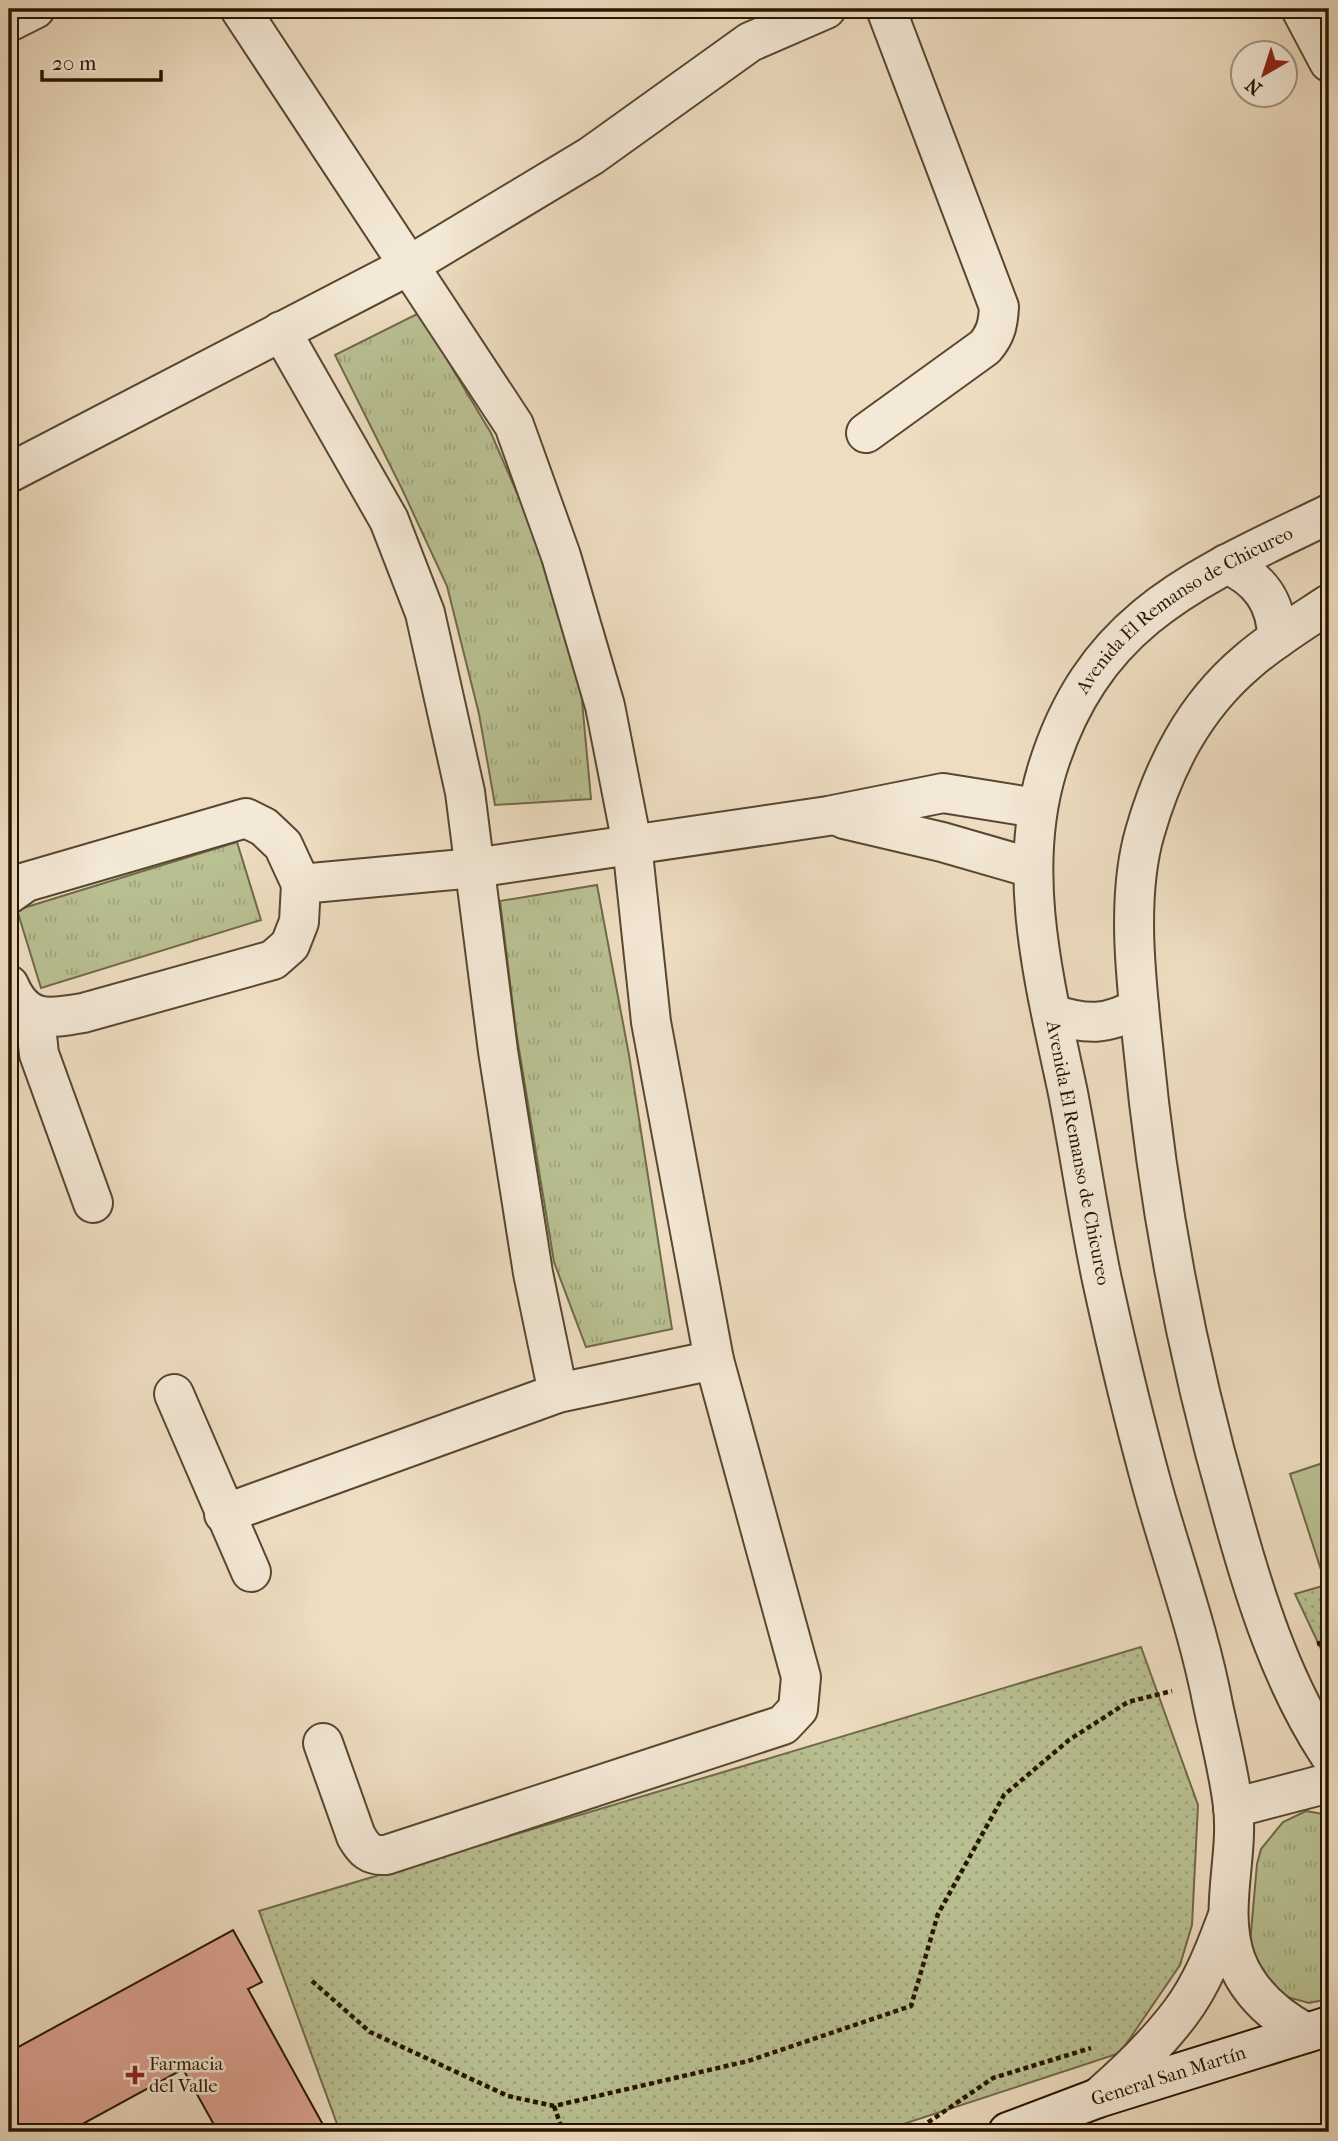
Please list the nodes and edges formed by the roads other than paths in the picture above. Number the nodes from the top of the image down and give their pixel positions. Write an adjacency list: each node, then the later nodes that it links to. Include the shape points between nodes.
1 (35, 9): 6 (street)
2 (240, 9): 8 (street)
3 (826, 9): 8 (street, via 750,42 591,156)
4 (886, 9): 10 (street, via 999,307 994,336 985,347)
5 (1301, 9): 7 (street)
6 (9, 22)
7 (1329, 62)
8 (408, 266): 9 (street); 18 (street, via 514,425 561,556 605,706)
9 (281, 331): 11 (street); 19 (street, via 389,520 425,613 465,792)
10 (866, 433)
11 (9, 473)
12 (1329, 514): 13 (street, Avenida El Remanso de Chicureo)
13 (1226, 564): 15 (street, via 1242,571 1267,596 1277,622); 16 (street, Avenida El Remanso de Chicureo, via 1153,610 1095,669 1058,736)
14 (1329, 604): 15 (street)
15 (1277, 639): 24 (street, via 1224,683 1201,710 1183,737 1156,798 1143,836 1137,876)
16 (1037, 808): 17 (street, via 943,793); 20 (street, Avenida El Remanso de Chicureo)
17 (828, 816): 18 (street); 20 (street)
18 (632, 844): 19 (street); 28 (street, via 651,1022)
19 (474, 868): 21 (street); 29 (street, via 533,1273)
20 (1032, 868): 25 (street, Avenida El Remanso de Chicureo)
21 (301, 884): 22 (street, via 283,845 246,818 26,882); 26 (street, via 299,922 290,945 273,960 83,1013)
22 (9, 894)
23 (9, 985): 26 (street, via 15,1001)
24 (1139, 1007): 25 (street, via 1094,1023); 34 (street, via 1163,1212 1210,1436 1278,1655)
25 (1052, 1014): 36 (street, Avenida El Remanso de Chicureo, via 1102,1278 1153,1489 1208,1678)
26 (35, 1017): 27 (street, via 39,1054)
27 (93, 1203)
28 (714, 1360): 29 (street); 33 (street, via 801,1676 798,1709 790,1718 375,1856 363,1849 356,1836)
29 (558, 1393): 31 (street)
30 (174, 1394): 31 (street)
31 (224, 1514): 32 (street)
32 (251, 1572)
33 (323, 1743)
34 (1329, 1754)
35 (1329, 1783): 36 (street)
36 (1233, 1808): 37 (street, Avenida El Remanso de Chicureo)
37 (1227, 1918): 38 (street, Avenida El Remanso de Chicureo, via 1247,1983 1273,2011); 39 (street, Avenida El Remanso de Chicureo, via 1182,2010 1155,2044)
38 (1318, 2029): 39 (street, General San Martín)
39 (1098, 2098): 40 (street, General San Martín)
40 (1008, 2132)

